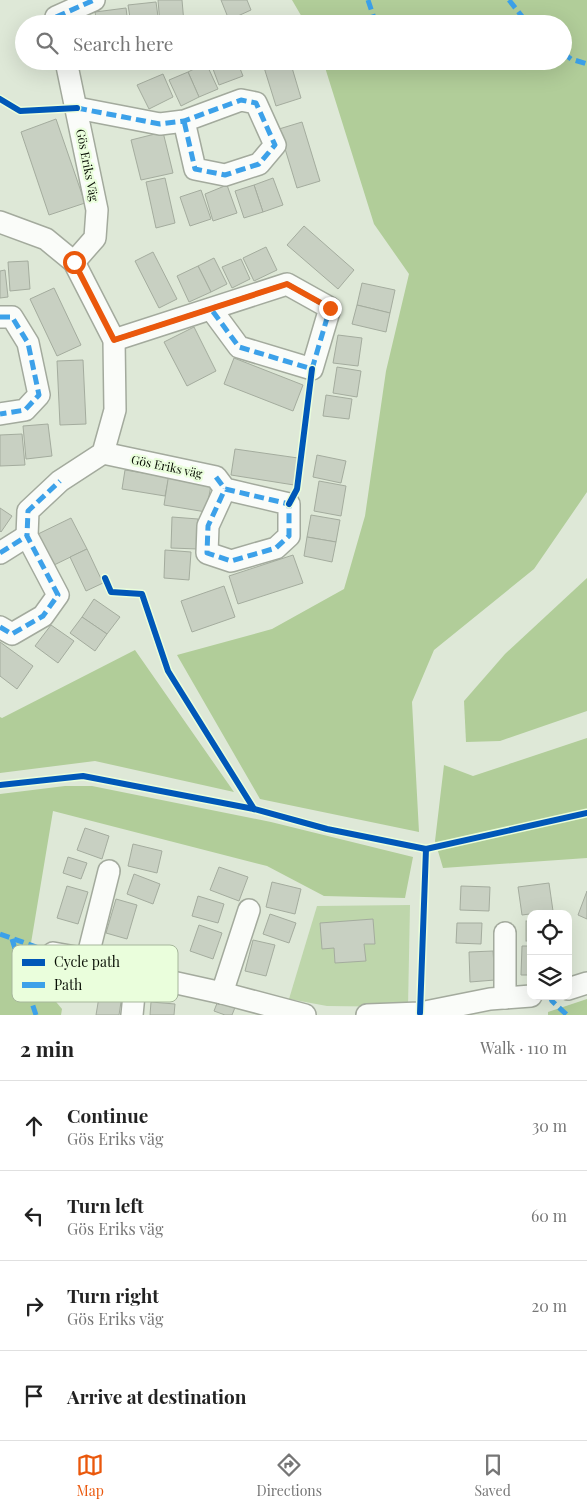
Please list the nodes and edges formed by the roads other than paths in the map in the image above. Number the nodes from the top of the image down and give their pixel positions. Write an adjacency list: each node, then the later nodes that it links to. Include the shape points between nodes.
1 (94, 0): 2 (street)
2 (56, 13)
3 (68, 70): 4 (street, Gös Eriks Väg)
4 (77, 108): 5 (street, Gös Eriks väg, via 160,124); 7 (street, Gös Eriks Väg, via 97,210 95,238)
5 (184, 121)
6 (0, 222): 7 (street, via 46,239)
7 (74, 262): 10 (street)
8 (211, 308): 8 (street, via 287,284 330,308 312,369 239,347); 10 (street)
9 (0, 317): 11 (street, via 12,317 28,343 39,395 25,410)
10 (114, 340): 12 (street, via 115,410)
11 (0, 414)
12 (103, 453): 13 (street, Gös Eriks väg); 14 (street, via 60,481 28,511)
13 (221, 483)
14 (27, 536): 15 (street); 16 (street, via 58,595 43,616 12,634)
15 (0, 553)
16 (0, 627)
17 (109, 870): 20 (street)
18 (249, 910): 24 (street)
19 (505, 933): 27 (street)
20 (90, 945)
21 (178, 983): 24 (street)
22 (587, 983): 23 (street)
23 (572, 988)
24 (222, 993): 30 (street)
25 (527, 997): 27 (street)
26 (133, 1002): 29 (street)
27 (496, 1004): 28 (street)
28 (420, 1014): 31 (street)
29 (132, 1015)
30 (305, 1015)
31 (367, 1015)

